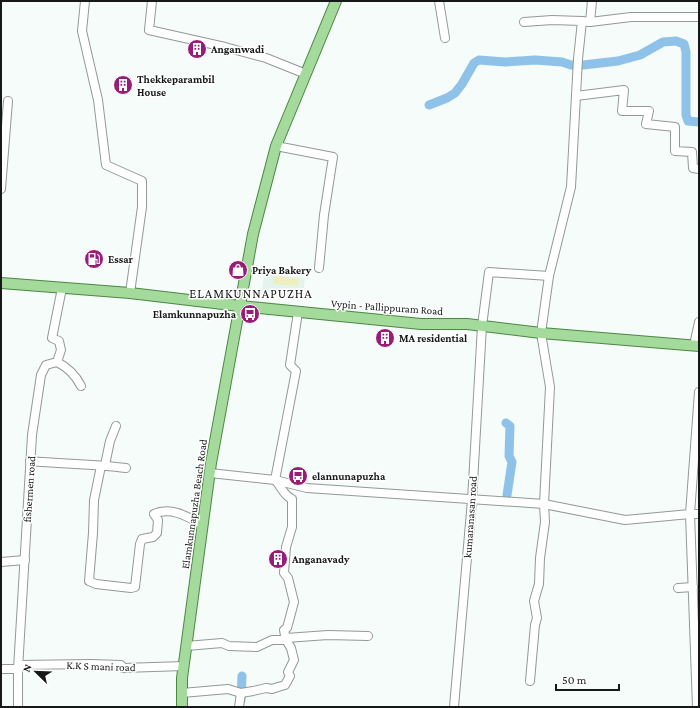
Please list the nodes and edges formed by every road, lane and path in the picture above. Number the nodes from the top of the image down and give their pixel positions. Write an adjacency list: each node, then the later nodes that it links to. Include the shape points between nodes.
1 (85, 1): 20 (street, via 82,31 98,100 106,165 142,181 142,207)
2 (152, 1): 10 (street, via 149,30 266,58)
3 (336, 1): 10 (main road, Elamkunnapuzha Beach Road)
4 (439, 1): 9 (street)
5 (592, 1): 8 (street)
6 (699, 17): 8 (street, via 631,17)
7 (524, 22): 8 (street)
8 (586, 22): 11 (street, via 578,59)
9 (445, 38)
10 (306, 74): 13 (main road, Elamkunnapuzha Beach Road)
11 (576, 96): 14 (street, via 624,90 622,111 649,111 646,124 675,127 675,151 692,152 693,168); 17 (street, via 571,187)
12 (8, 101): 15 (street)
13 (276, 146): 16 (street, via 333,157); 21 (main road, Elamkunnapuzha Beach Road, via 253,234)
14 (699, 169)
15 (1, 189)
16 (319, 268)
17 (549, 276): 24 (street, kumaranasan road, via 489,272); 25 (street)
18 (1, 283): 19 (main road, Vypin - Pallippuram Road)
19 (62, 288): 20 (main road, Vypin - Pallippuram Road); 27 (street, via 52,338 59,341 61,350)
20 (130, 293): 21 (main road, Vypin - Pallippuram Road)
21 (240, 306): 22 (main road, Vypin - Pallippuram Road); 34 (main road, Elamkunnapuzha Beach Road)
22 (298, 312): 24 (main road, Vypin - Pallippuram Road, via 422,324); 35 (street, via 290,365 296,371)
23 (699, 322): 26 (street)
24 (482, 326): 25 (main road, Vypin - Pallippuram Road); 36 (street, kumaranasan road)
25 (541, 333): 26 (main road, Vypin - Pallippuram Road); 37 (street, via 550,387)
26 (696, 346)
27 (57, 362): 28 (street, via 74,376); 31 (street, fishermen road, via 46,365 41,375)
28 (80, 386)
29 (699, 392): 38 (street)
30 (116, 426): 32 (street)
31 (30, 461): 32 (street); 41 (street, fishermen road)
32 (103, 466): 33 (street); 40 (street, via 94,500 89,581 96,584 135,587 140,544 142,539 153,537 157,533 158,520 154,514 160,511 187,516)
33 (126, 468)
34 (210, 473): 35 (street); 40 (main road, Elamkunnapuzha Beach Road)
35 (275, 480): 36 (street, via 307,488); 46 (street, via 286,496 292,499 292,528 286,547 284,573 288,578 294,602 287,628 284,630)
36 (472, 500): 37 (street); 57 (street, kumaranasan road)
37 (544, 504): 38 (street, via 625,520); 51 (street, via 545,522 539,584 534,601 537,618)
38 (690, 514): 39 (street); 44 (street)
39 (699, 514)
40 (202, 525): 47 (main road, Elamkunnapuzha Beach Road)
41 (24, 560): 42 (street); 49 (street, fishermen road)
42 (1, 562)
43 (678, 588): 44 (street)
44 (693, 588): 58 (street)
45 (368, 636): 46 (street, via 328,635)
46 (286, 639): 47 (street, via 272,640 257,647 229,646 222,643); 52 (street, via 294,660 285,684 272,689)
47 (186, 646): 48 (main road, Elamkunnapuzha Beach Road)
48 (184, 666): 49 (street, K.K S mani road, via 124,668 121,665 91,664); 53 (main road, Elamkunnapuzha Beach Road)
49 (19, 667): 50 (street, K.K S mani road); 54 (street, fishermen road)
50 (1, 669)
51 (530, 681)
52 (242, 692): 53 (street, via 228,689); 56 (street)
53 (182, 693): 55 (main road, Elamkunnapuzha Beach Road)
54 (18, 707)
55 (182, 707)
56 (239, 707)
57 (454, 707)
58 (697, 707)

